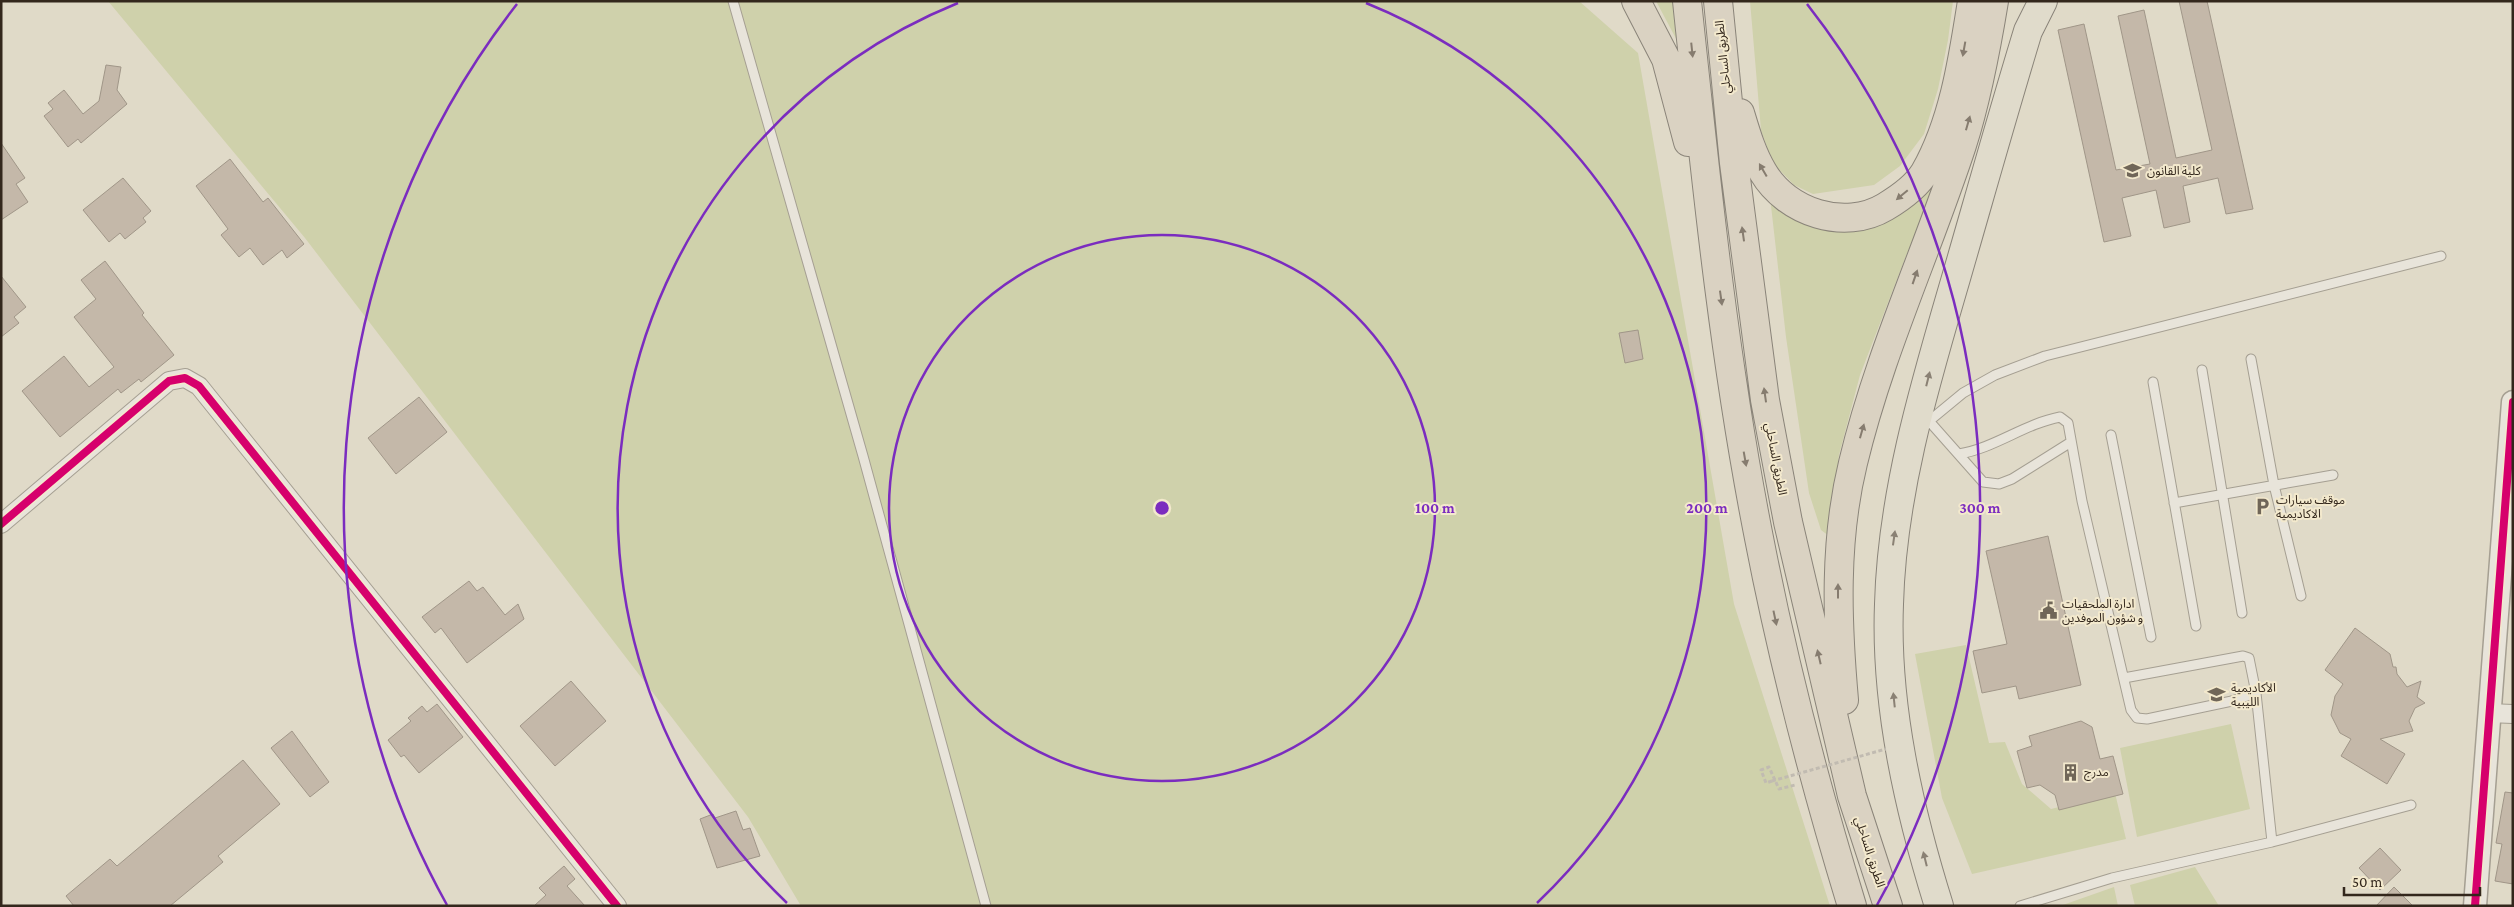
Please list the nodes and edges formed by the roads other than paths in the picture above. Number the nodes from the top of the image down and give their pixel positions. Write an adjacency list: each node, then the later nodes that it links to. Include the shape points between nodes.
1 (733, 1): 36 (lane, via 863,456)
2 (1636, 1): 9 (highway, via 1666,59)
3 (1687, 1): 9 (highway, one-way to 9)
4 (1718, 1): 8 (highway, الطريق الساحلي)
5 (1972, 1): 8 (highway, one-way to 8, via 1962,62 1940,139 1924,174 1901,197 1874,213 1844,219 1819,215 1788,199 1764,174 1747,138)
6 (1994, 1): 32 (highway, one-way to 6, via 1839,642 1838,562 1852,464 1878,374 1962,144 1984,64)
7 (2043, 1): 15 (main road, one-way to 7, via 1937,343 2028,30)
8 (1723, 56): 32 (highway, الطريق الساحلي, one-way to 8, via 1788,522 1765,400)
9 (1709, 216): 37 (highway, one-way to 37, via 1738,416 1776,623 1822,806)
10 (2441, 256): 15 (lane, via 2046,356 1963,393)
11 (2251, 359): 20 (lane)
12 (2202, 370): 21 (lane)
13 (2153, 382): 22 (lane)
14 (2513, 402): 30 (street)
15 (1921, 428): 18 (lane); 39 (main road, one-way to 15, via 1902,755 1890,656 1888,606 1898,507)
16 (2111, 435): 27 (lane)
17 (2071, 442): 18 (lane, via 1999,484 1983,482); 18 (lane, via 2068,423 2060,417 2044,420 1975,451); 28 (lane)
18 (1959, 454)
19 (2333, 475): 20 (lane)
20 (2274, 485): 21 (lane); 24 (lane)
21 (2222, 495): 22 (lane); 25 (lane)
22 (2174, 503): 26 (lane)
23 (1, 524): 35 (street, via 169,381 185,378 199,386)
24 (2301, 596)
25 (2242, 613)
26 (2196, 626)
27 (2151, 637)
28 (2124, 678): 29 (lane, via 2243,656 2249,658 2252,665); 29 (lane, via 2130,710 2137,718 2147,719)
29 (2256, 693): 34 (lane)
30 (2488, 713): 31 (street); 41 (street)
31 (2513, 714)
32 (1852, 796): 38 (highway, الطريق الساحلي)
33 (2411, 805): 34 (lane)
34 (2272, 842): 40 (lane, via 2112,878)
35 (617, 906)
36 (986, 906)
37 (1852, 906)
38 (1888, 906)
39 (1939, 906)
40 (2020, 906)
41 (2475, 906)

